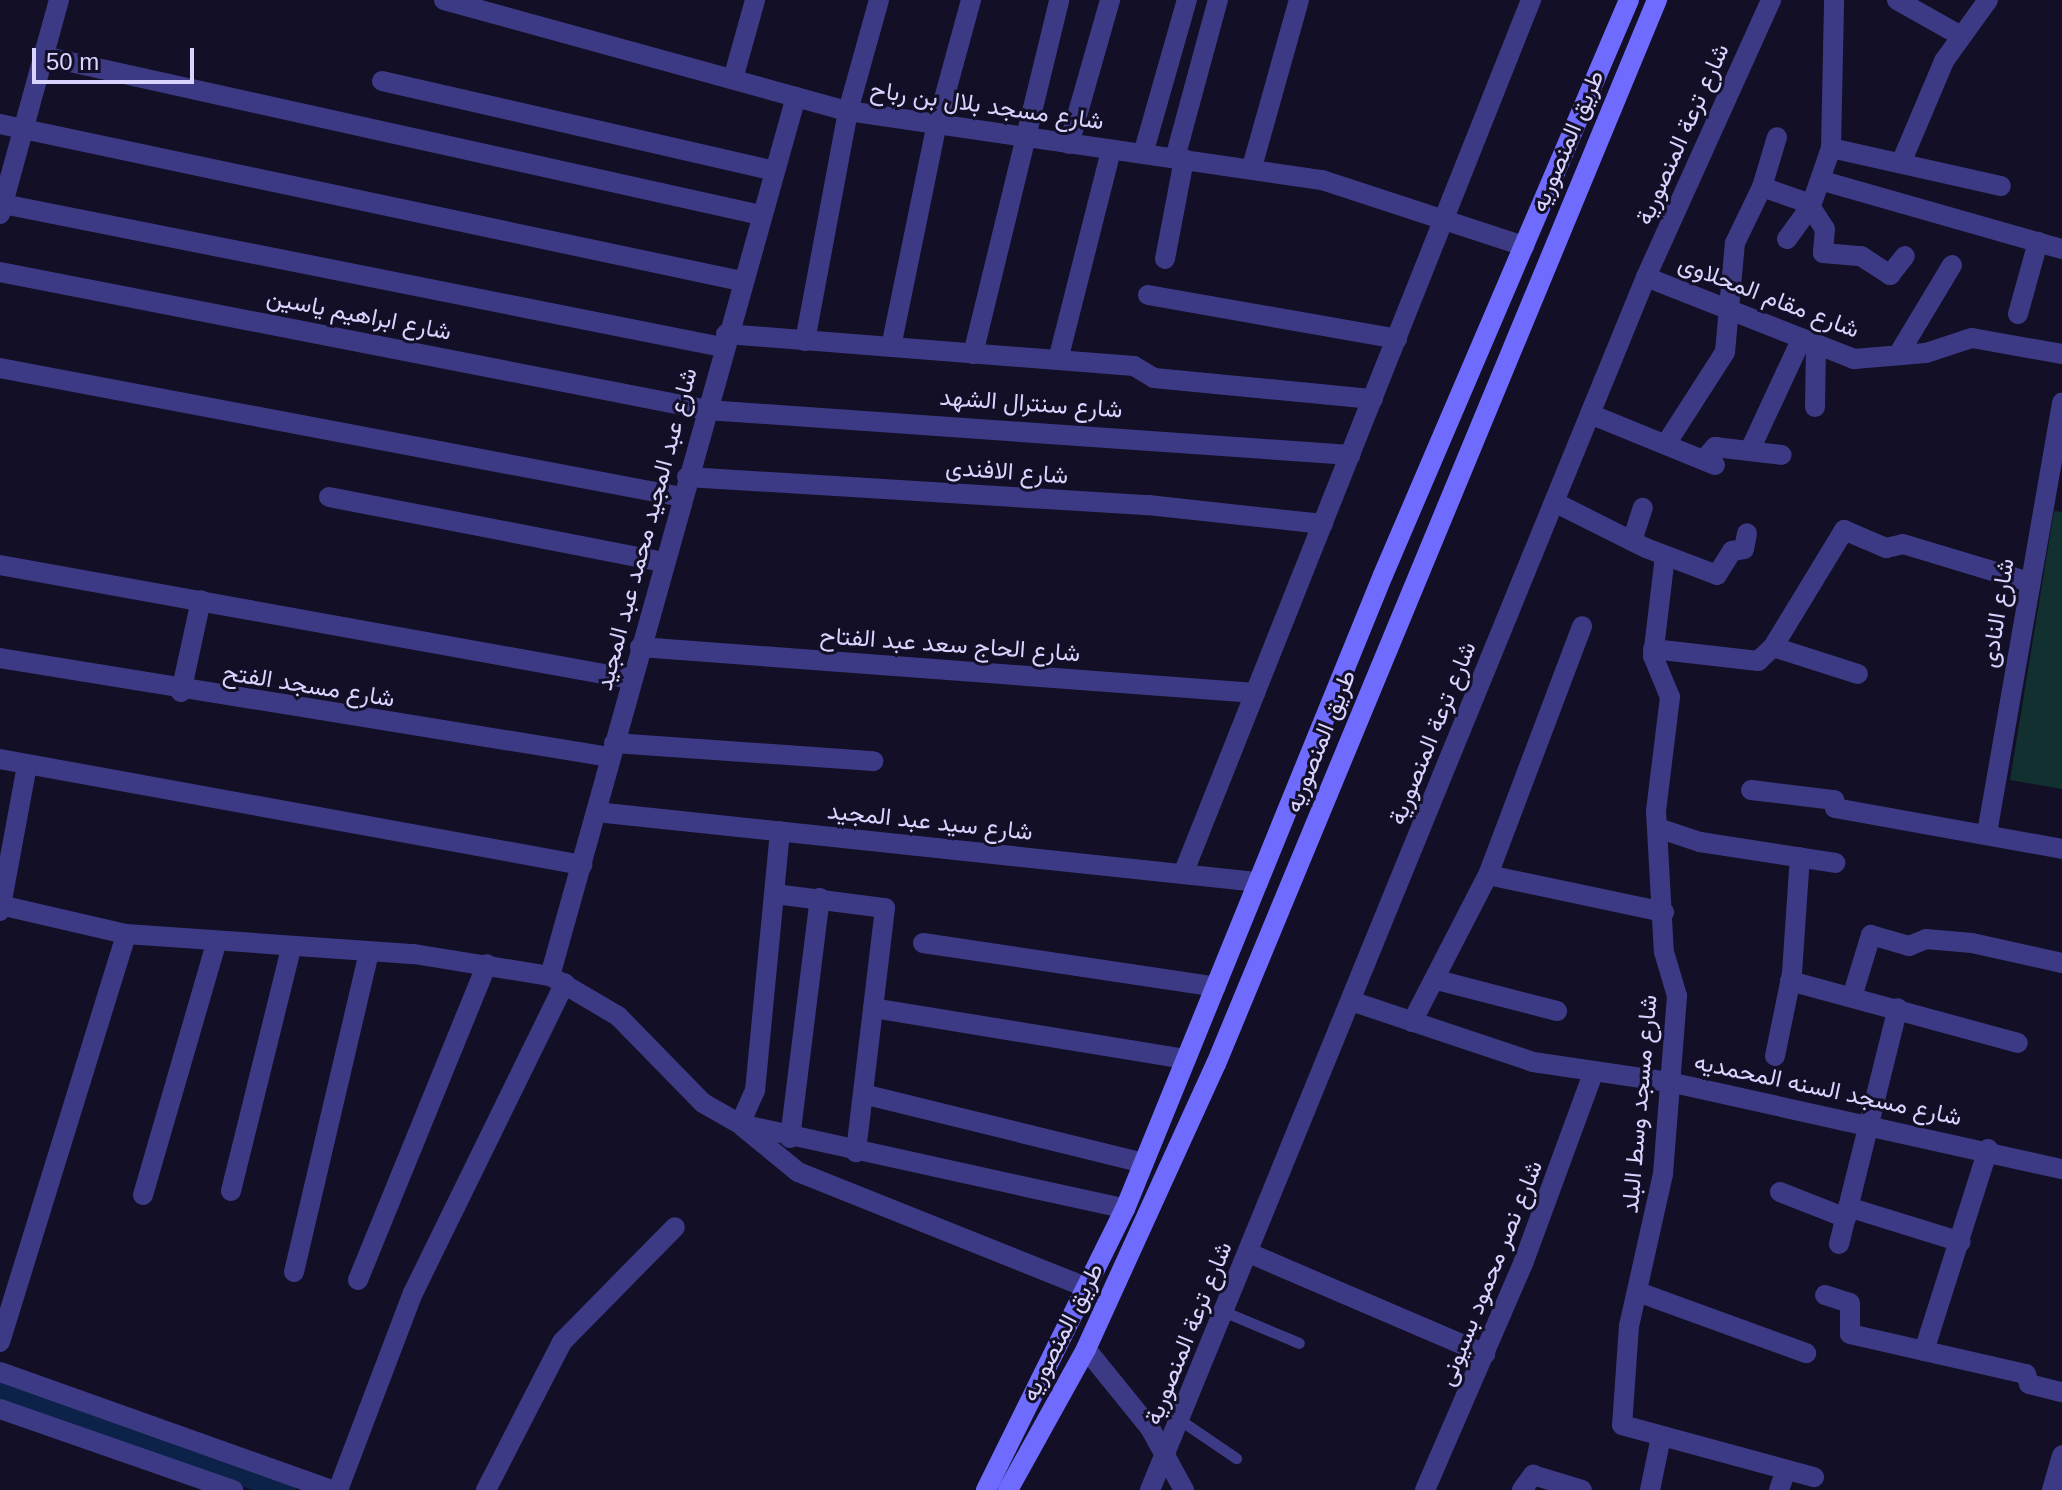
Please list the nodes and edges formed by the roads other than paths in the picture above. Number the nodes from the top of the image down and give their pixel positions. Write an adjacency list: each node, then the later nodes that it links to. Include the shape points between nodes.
1 (59, 0): 19 (street)
2 (755, 0): 20 (street)
3 (879, 0): 23 (street)
4 (971, 0): 25 (street)
5 (1059, 0): 28 (street)
6 (1110, 0): 29 (street)
7 (1187, 0): 32 (street)
8 (1218, 0): 33 (street)
9 (1299, 0): 35 (street)
10 (1531, 0): 43 (street)
11 (1629, 0): 46 (main road, طريق المنصوريه)
12 (1657, 0): 90 (main road, طريق المنصوريه)
13 (1771, 0): 53 (street, شارع ترعة المنصورية)
14 (1834, 0): 30 (street)
15 (1897, 0): 18 (street)
16 (1988, 0): 18 (street)
17 (457, 2): 20 (street, شارع مسجد بلال بن رباح)
18 (1961, 36): 34 (street, via 1916,118)
19 (43, 56): 26 (street); 42 (street)
20 (733, 79): 22 (street, شارع مسجد بلال بن رباح)
21 (382, 81): 36 (street)
22 (796, 97): 23 (street, شارع مسجد بلال بن رباح); 36 (street, شارع عبد المجيد محمد عبد المجيد)
23 (848, 111): 25 (street, شارع مسجد بلال بن رباح); 61 (street)
24 (0, 124): 26 (street)
25 (936, 128): 28 (street, شارع مسجد بلال بن رباح); 63 (street)
26 (22, 130): 41 (street); 55 (street)
27 (1777, 137): 39 (street)
28 (1022, 138): 29 (street, شارع مسجد بلال بن رباح); 65 (street)
29 (1069, 144): 31 (street, شارع مسجد بلال بن رباح)
30 (1831, 148): 34 (street); 37 (street)
31 (1111, 150): 32 (street, شارع مسجد بلال بن رباح); 67 (street)
32 (1143, 154): 33 (street, شارع مسجد بلال بن رباح)
33 (1179, 159): 35 (street, شارع مسجد بلال بن رباح); 50 (street)
34 (1901, 163): 38 (street)
35 (1252, 167): 43 (street, شارع مسجد بلال بن رباح, via 1322,180)
36 (774, 171): 42 (street, شارع عبد المجيد محمد عبد المجيد)
37 (1823, 181): 40 (street); 45 (street)
38 (2001, 186)
39 (1762, 187): 40 (street); 57 (street, via 1735,243)
40 (1811, 206): 44 (street); 48 (street, via 1826,231 1821,252)
41 (1, 209): 60 (street)
42 (761, 215): 55 (street, شارع عبد المجيد محمد عبد المجيد)
43 (1445, 219): 46 (street, شارع مسجد بلال بن رباح); 59 (street)
44 (1787, 239)
45 (2038, 242): 47 (street); 58 (street)
46 (1524, 246): 88 (main road, طريق المنصوريه)
47 (2062, 249)
48 (1855, 256): 49 (street, via 1890,275); 54 (street)
49 (1905, 256)
50 (1165, 259)
51 (1952, 265): 64 (street)
52 (0, 272): 72 (street, شارع ابراهيم ياسين)
53 (1646, 277): 57 (street, شارع مقام المحلاوى); 73 (street, شارع ترعة المنصورية)
54 (1850, 277)
55 (741, 281): 60 (street, شارع عبد المجيد محمد عبد المجيد)
56 (1148, 295): 59 (street)
57 (1729, 309): 62 (street, شارع مقام المحلاوى); 74 (street, via 1717,372)
58 (2018, 314)
59 (1397, 339): 69 (street)
60 (724, 340): 61 (street); 72 (street, شارع عبد المجيد محمد عبد المجيد)
61 (805, 341): 63 (street)
62 (1809, 341): 64 (street, شارع مقام المحلاوى, via 1854,359); 71 (street); 75 (street)
63 (891, 347): 65 (street)
64 (1901, 350): 66 (street, شارع مقام المحلاوى, via 1926,353 1972,338)
65 (973, 354): 67 (street)
66 (2062, 354)
67 (1058, 360): 69 (street, via 1134,366 1154,378)
68 (0, 368): 78 (street, شارع الافندى)
69 (1373, 399): 76 (street)
70 (2062, 402): 89 (street, شارع النادى)
71 (1815, 407)
72 (707, 410): 76 (street, شارع سنترال الشهد); 78 (street, شارع عبد المجيد محمد عبد المجيد)
73 (1590, 414): 74 (street); 80 (street, شارع ترعة المنصورية)
74 (1666, 444): 75 (street, via 1710,462 1712,448)
75 (1750, 450): 77 (street)
76 (1350, 455): 82 (street)
77 (1782, 455)
78 (684, 487): 82 (street, شارع الافندى, via 1148,505); 86 (street, شارع عبد المجيد محمد عبد المجيد)
79 (329, 497): 86 (street)
80 (1554, 502): 84 (street); 133 (street, شارع ترعة المنصورية)
81 (1643, 508): 84 (street)
82 (1323, 524): 100 (street)
83 (1747, 533): 85 (street, via 1744,549 1732,551 1719,575)
84 (1632, 541): 85 (street)
85 (1665, 556): 95 (street, شارع مسجد وسط البلد)
86 (664, 562): 93 (street, شارع عبد المجيد محمد عبد المجيد)
87 (0, 565): 91 (street)
88 (1383, 575): 90 (main road); 116 (main road, طريق المنصوريه)
89 (2029, 582): 94 (street, via 1903,544 1886,548 1844,530); 109 (street, شارع النادى)
90 (1411, 588): 168 (main road, طريق المنصوريه, via 1216,1064)
91 (201, 600): 98 (street); 99 (street)
92 (1582, 626): 115 (street)
93 (640, 647): 98 (street, شارع عبد المجيد محمد عبد المجيد); 100 (street, شارع الحاج سعد عبد الفتاح)
94 (1773, 647): 95 (street, via 1758,661); 97 (street)
95 (1653, 649): 107 (street, شارع مسجد وسط البلد, via 1670,697)
96 (0, 658): 99 (street, شارع مسجد الفتح)
97 (1858, 674)
98 (631, 679): 101 (street, شارع عبد المجيد محمد عبد المجيد)
99 (181, 692): 101 (street, شارع مسجد الفتح)
100 (1255, 693): 114 (street)
101 (612, 750): 103 (street, شارع مسجد الفتح); 106 (street, شارع عبد المجيد محمد عبد المجيد)
102 (0, 759): 104 (street)
103 (873, 761)
104 (27, 765): 113 (street); 119 (street)
105 (1751, 790): 109 (street, via 1834,800 1835,808)
106 (596, 812): 108 (street, شارع سيد عبد المجيد); 113 (street, شارع عبد المجيد محمد عبد المجيد)
107 (1658, 828): 111 (street, via 1700,842); 120 (street, شارع مسجد وسط البلد)
108 (780, 831): 114 (street, شارع سيد عبد المجيد); 117 (street)
109 (1987, 833): 110 (street)
110 (2062, 849)
111 (1800, 857): 112 (street); 130 (street)
112 (1835, 863)
113 (582, 865): 128 (street, شارع عبد المجيد محمد عبد المجيد)
114 (1183, 874): 116 (street, شارع سيد عبد المجيد)
115 (1488, 875): 120 (street); 129 (street)
116 (1258, 882): 131 (main road, طريق المنصوريه)
117 (775, 894): 118 (street); 144 (street, via 755,1091)
118 (820, 898): 134 (street, via 885,908); 146 (street)
119 (1, 907): 121 (street)
120 (1664, 912): 142 (street, شارع مسجد وسط البلد, via 1664,952 1677,996)
121 (126, 934): 122 (street); 166 (street)
122 (216, 943): 124 (street); 153 (street)
123 (923, 943): 131 (street)
124 (291, 949): 125 (street); 151 (street)
125 (369, 952): 127 (street); 160 (street)
126 (2062, 963): 132 (street, via 1972,943 1930,939 1906,945 1871,935)
127 (487, 964): 128 (street); 161 (street)
128 (558, 979): 144 (street, via 618,1016 703,1103); 184 (street, شارع عبد المجيد محمد عبد المجيد, via 413,1293)
129 (1437, 980): 136 (street); 137 (street)
130 (1790, 981): 132 (street); 139 (street)
131 (1216, 987): 140 (main road, طريق المنصوريه)
132 (1852, 997): 135 (street)
133 (1351, 1001): 137 (street, شارع مسجد السنه المحمديه); 159 (street, شارع ترعة المنصورية)
134 (873, 1008): 140 (street); 143 (street)
135 (1898, 1008): 138 (street); 145 (street)
136 (1557, 1011)
137 (1412, 1022): 141 (street, شارع مسجد السنه المحمديه, via 1507,1055)
138 (2018, 1043)
139 (1775, 1056)
140 (1186, 1059): 149 (main road, طريق المنصوريه)
141 (1594, 1071): 142 (street, شارع مسجد السنه المحمديه); 171 (street, شارع نصر محمود بسيونى)
142 (1669, 1082): 145 (street, شارع مسجد السنه المحمديه); 163 (street, شارع مسجد وسط البلد, via 1663,1174)
143 (863, 1094): 148 (street); 149 (street)
144 (740, 1124): 146 (street); 162 (street, via 765,1151 798,1172)
145 (1870, 1124): 147 (street, شارع مسجد السنه المحمديه); 155 (street)
146 (790, 1138): 148 (street)
147 (1988, 1149): 150 (street, شارع مسجد السنه المحمديه); 157 (street)
148 (856, 1152): 154 (street)
149 (1144, 1163): 154 (main road, طريق المنصوريه)
150 (2062, 1169)
151 (231, 1191)
152 (1780, 1192): 155 (street)
153 (143, 1195)
154 (1125, 1209): 162 (main road, طريق المنصوريه)
155 (1847, 1213): 157 (street); 158 (street)
156 (675, 1227): 185 (street, via 562,1342)
157 (1961, 1242): 169 (street)
158 (1839, 1244)
159 (1249, 1253): 165 (street, شارع ترعة المنصورية); 171 (street)
160 (294, 1272)
161 (358, 1280)
162 (1088, 1288): 186 (main road, طريق المنصوريه)
163 (1638, 1292): 170 (street); 176 (street, شارع مسجد وسط البلد, via 1623,1421 1627,1431)
164 (1825, 1295): 169 (street, via 1850,1303 1850,1334)
165 (1225, 1312): 167 (lane); 175 (street, شارع ترعة المنصورية)
166 (0, 1342)
167 (1299, 1343)
168 (1086, 1349): 177 (street); 187 (main road, طريق المنصوريه)
169 (1924, 1351): 173 (street, via 2026,1374 2029,1384)
170 (1806, 1353)
171 (1485, 1354): 190 (street, شارع نصر محمود بسيونى)
172 (0, 1372): 183 (street)
173 (2062, 1392)
174 (0, 1409): 182 (street)
175 (1180, 1420): 177 (street, شارع ترعة المنصورية); 179 (lane)
176 (1661, 1437): 180 (street); 193 (street)
177 (1166, 1453): 188 (street, شارع ترعة المنصورية); 189 (street)
178 (2062, 1455): 195 (street)
179 (1236, 1458)
180 (1786, 1470): 181 (street); 194 (street)
181 (1814, 1477)
182 (233, 1490)
183 (331, 1490)
184 (338, 1490)
185 (486, 1490)
186 (986, 1490)
187 (1008, 1490)
188 (1150, 1490)
189 (1184, 1490)
190 (1425, 1490)
191 (1522, 1490): 192 (street, via 1533,1475)
192 (1582, 1490)
193 (1650, 1490)
194 (1779, 1490)
195 (2052, 1490)

